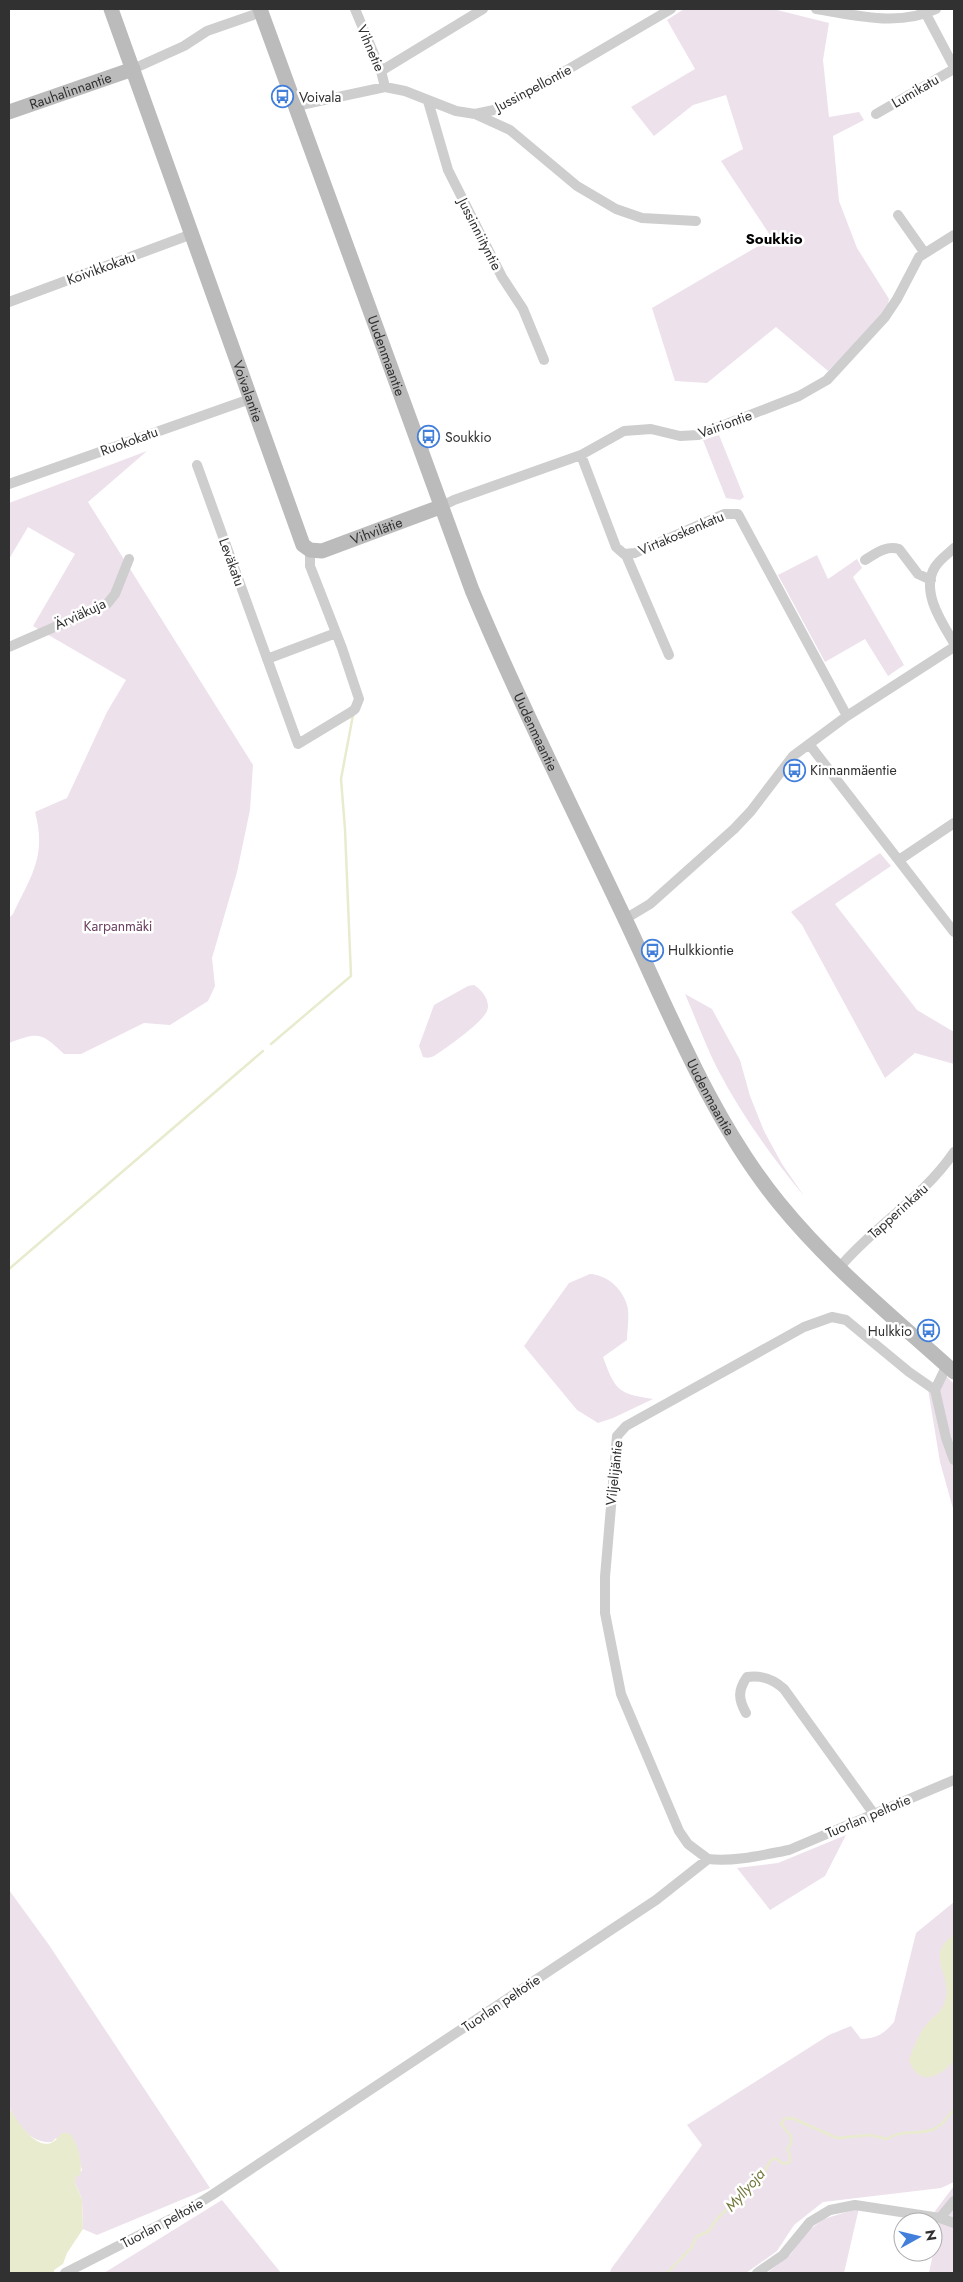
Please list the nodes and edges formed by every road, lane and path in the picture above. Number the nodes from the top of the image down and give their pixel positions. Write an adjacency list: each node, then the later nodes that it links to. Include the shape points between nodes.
1 (111, 9): 10 (main road, Voivalantie)
2 (355, 9): 11 (street, Vihnetie)
3 (483, 9): 11 (street)
4 (671, 9): 16 (street, Jussinpellontie, via 512,102)
5 (816, 9): 8 (street, via 876,18)
6 (936, 9): 8 (street)
7 (257, 12): 10 (street, via 207,31 184,46); 14 (main road, Uudenmaantie)
8 (926, 14): 9 (street, Lumikatu)
9 (954, 68): 17 (street, Lumikatu)
10 (133, 69): 15 (main road, Rauhalinnantie); 20 (main road, Voivalantie)
11 (381, 71): 12 (street, Vihnetie)
12 (385, 87): 13 (street, Jussinpellontie); 14 (street, Jussinpellontie)
13 (428, 102): 16 (street, Jussinpellontie); 24 (street, Jussinniityntie, via 448,170 502,277 523,309)
14 (296, 106): 29 (main road, Uudenmaantie)
15 (9, 112)
16 (475, 114): 19 (street, via 510,130 578,186 616,210 642,218)
17 (876, 114)
18 (898, 215): 22 (street)
19 (696, 221)
20 (192, 234): 23 (street, Koivikkokatu); 25 (main road, Voivalantie)
21 (954, 235): 22 (street)
22 (924, 252): 26 (street, Vairiontie, via 885,317 836,372 818,386 707,433 680,436 651,429 633,430)
23 (9, 302)
24 (544, 360)
25 (250, 398): 28 (street, Ruokokatu); 31 (main road, Voivalantie, via 299,537)
26 (580, 455): 29 (street, Vairiontie); 32 (street, Virtakoskenkatu, via 616,547)
27 (197, 465): 41 (street, Leväkatu)
28 (9, 484)
29 (440, 507): 31 (main road, Vihvilätie, via 322,551); 47 (main road, Uudenmaantie, via 505,667)
30 (954, 548): 35 (street, via 935,566)
31 (310, 550): 36 (street, Voivalantie, via 310,566)
32 (626, 555): 40 (street); 42 (street, Virtakoskenkatu, via 724,514 738,514)
33 (129, 559): 38 (street, Ärviäkuja, via 115,594 107,604)
34 (865, 560): 35 (street, via 885,549 898,549 918,574)
35 (931, 580): 37 (street, via 937,613)
36 (336, 633): 41 (street); 43 (street, Voivalantie, via 358,694 358,704)
37 (954, 643)
38 (9, 647)
39 (954, 647): 42 (street)
40 (669, 656)
41 (267, 659): 43 (street, Leväkatu)
42 (847, 716): 44 (street)
43 (298, 744)
44 (809, 744): 46 (street); 47 (street, via 793,756 734,829 650,904)
45 (954, 823): 46 (street)
46 (899, 860): 48 (street)
47 (625, 919): 50 (main road, Uudenmaantie, via 698,1072 745,1156 779,1204)
48 (954, 932)
49 (954, 1152): 50 (street, Tapperinkatu, via 927,1185)
50 (838, 1268): 51 (main road, Uudenmaantie)
51 (951, 1368): 52 (street)
52 (935, 1390): 53 (street); 57 (street, Viljelijäntie, via 909,1372 858,1327 832,1316 787,1336 626,1426 617,1436 604,1577 605,1613 613,1656 622,1694 679,1831 688,1844)
53 (954, 1460)
54 (746, 1713): 56 (street, via 739,1693 747,1677 758,1676 776,1682)
55 (954, 1780): 56 (street, Tuorlan peltotie)
56 (874, 1814): 57 (street, Tuorlan peltotie, via 789,1850)
57 (708, 1859): 61 (street, Tuorlan peltotie, via 656,1900 212,2196)
58 (954, 2201): 60 (street)
59 (901, 2212): 62 (street, via 855,2205 830,2210 810,2222 783,2256)
60 (943, 2214)
61 (65, 2273)
62 (757, 2273)

